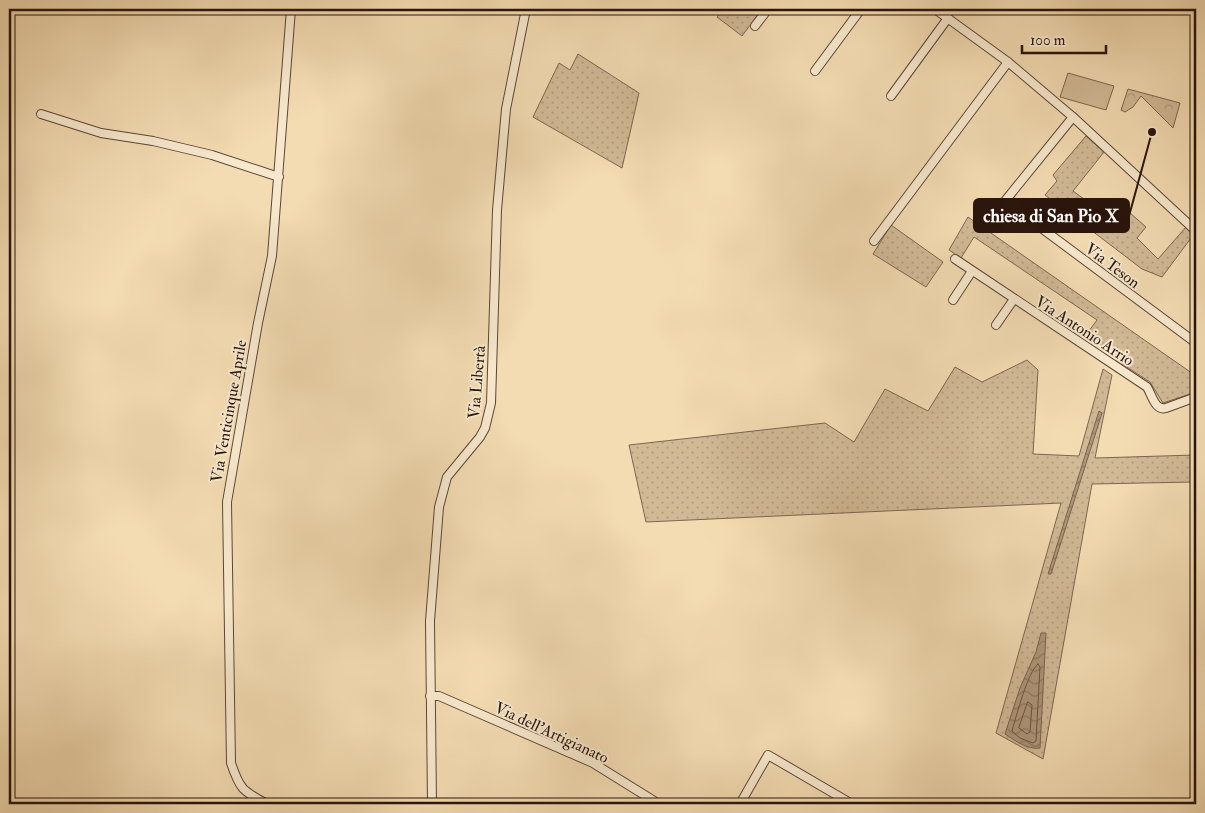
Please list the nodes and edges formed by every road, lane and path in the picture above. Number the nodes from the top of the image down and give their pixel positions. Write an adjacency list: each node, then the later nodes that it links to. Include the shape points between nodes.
1 (291, 9): 13 (street, Via Venticinque Aprile)
2 (526, 9): 23 (street, Via Libertà, via 506,109 497,210 491,403 486,428 447,477 440,496 430,621)
3 (768, 9): 7 (street)
4 (861, 9): 9 (street)
5 (935, 9): 6 (street)
6 (948, 18): 8 (street); 10 (street)
7 (755, 26)
8 (1008, 62): 12 (street); 15 (street)
9 (815, 71)
10 (891, 96)
11 (41, 114): 13 (street, via 101,133 212,155)
12 (1073, 117): 14 (street); 21 (street, Via Teson, via 1005,201)
13 (280, 177): 24 (street, Via Venticinque Aprile, via 272,256 227,502 231,763 244,791)
14 (1196, 231)
15 (874, 241)
16 (955, 259): 17 (street, Via Antonio Arrio)
17 (972, 271): 18 (street, Via Antonio Arrio); 19 (street)
18 (1014, 299): 20 (street); 22 (street, Via Antonio Arrio, via 1146,387 1157,407 1166,408)
19 (953, 300)
20 (996, 324)
21 (1196, 343)
22 (1196, 397)
23 (430, 696): 25 (street, Via Libertà); 26 (street, Via dell'Artigianato, via 439,696 593,763)
24 (267, 804)
25 (432, 804)
26 (659, 804)
27 (740, 804): 28 (street, via 768,755)
28 (852, 804)

